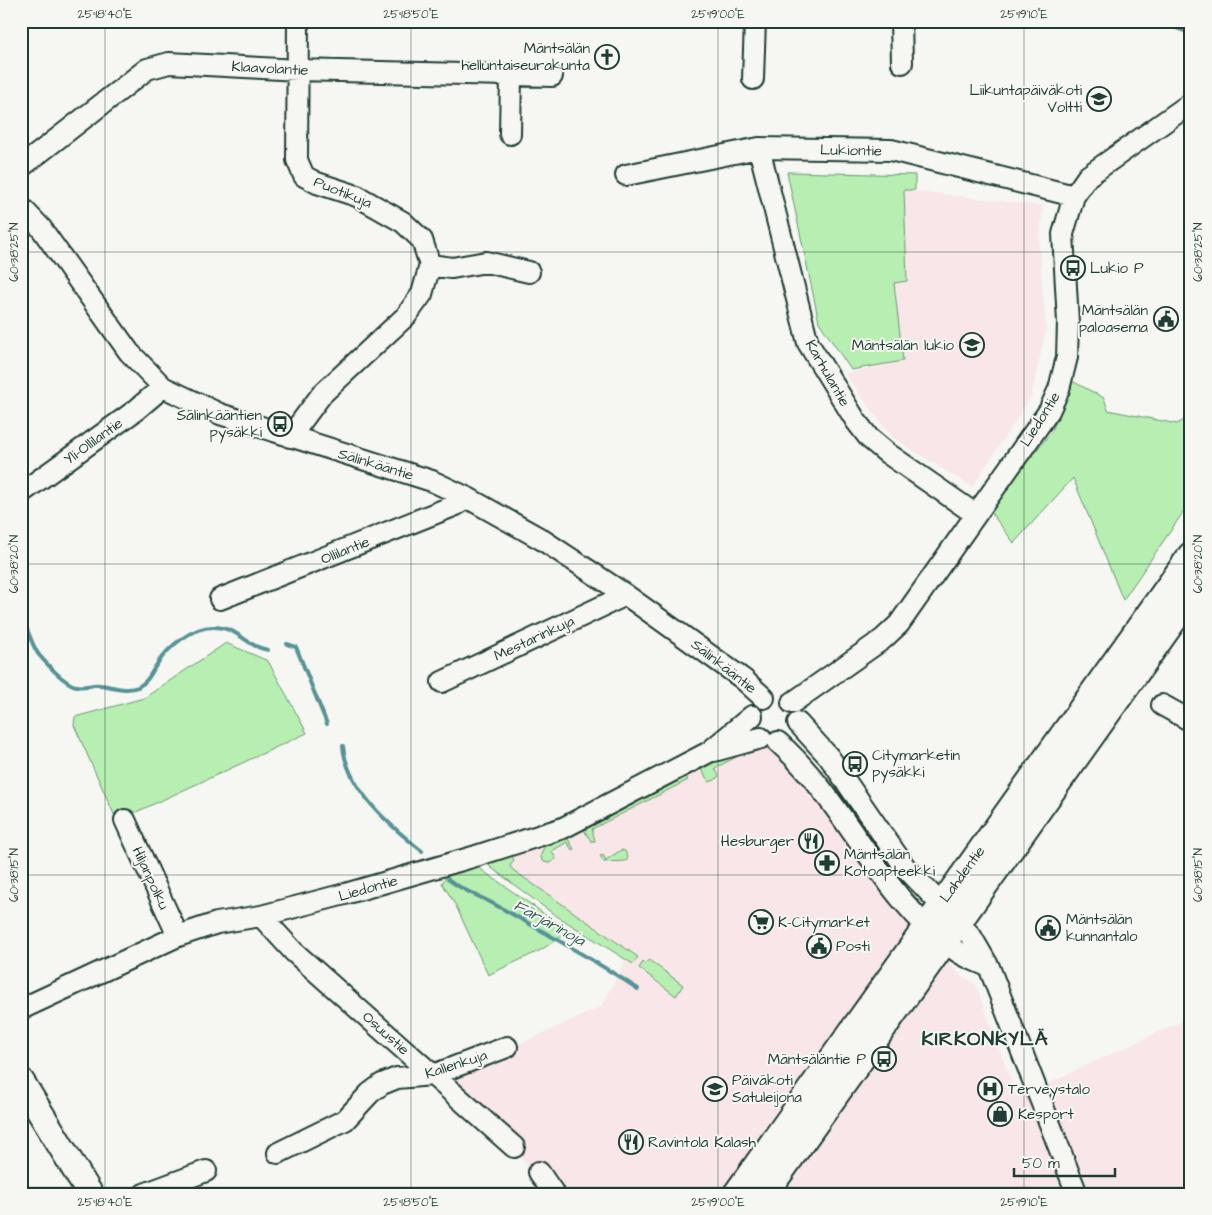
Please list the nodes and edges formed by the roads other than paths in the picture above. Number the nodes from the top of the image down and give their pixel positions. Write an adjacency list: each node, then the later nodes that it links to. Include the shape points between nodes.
1 (298, 21): 5 (street, Puotikuja)
2 (755, 21): 8 (street)
3 (901, 21): 4 (street)
4 (902, 63)
5 (298, 70): 6 (street, Klaavolantie); 12 (street, Klaavolantie, via 169,63 147,69); 16 (street, Puotikuja, via 297,160 304,176 357,196 403,222 422,240)
6 (511, 75): 7 (street, Klaavolantie); 10 (street)
7 (552, 76)
8 (753, 79)
9 (1191, 104): 14 (street, Liedontie, via 1088,176)
10 (510, 134)
11 (759, 148): 13 (street, Lukiontie); 14 (street, Lukiontie, via 891,150); 22 (street, Karhulantie, via 808,343 869,438)
12 (21, 167)
13 (626, 175)
14 (1074, 196): 22 (street, Liedontie, via 1063,234 1068,322 1066,357 1059,389 1049,411)
15 (21, 207): 18 (street, Sälinkääntie, via 41,228 129,352)
16 (430, 265): 17 (street, via 452,268 486,262); 19 (street, via 422,294 406,316 322,394)
17 (529, 272)
18 (163, 386): 19 (street, Sälinkääntie, via 220,414); 20 (street, Yli-Ollilantie, via 136,410)
19 (290, 437): 21 (street, Sälinkääntie, via 432,481)
20 (21, 493)
21 (468, 498): 24 (street, Sälinkääntie, via 541,539); 26 (street, Ollilantie)
22 (975, 514): 29 (street, Liedontie, via 899,624 883,639)
23 (1191, 555): 37 (main road, Lahdentie)
24 (626, 595): 27 (street, Mestarinkuja); 28 (street, Sälinkääntie, via 743,678)
25 (1191, 596): 40 (main road, Lahdentie)
26 (220, 599)
27 (442, 682)
28 (764, 698): 29 (street, via 782,697); 31 (street)
29 (792, 703): 33 (street)
30 (1162, 705): 32 (street)
31 (752, 716): 34 (street, via 753,728); 35 (street, Liedontie)
32 (1191, 721)
33 (798, 723): 34 (street, via 791,736); 37 (street, via 829,757 906,867)
34 (770, 740): 35 (street, Liedontie); 39 (street, via 811,775 910,910)
35 (709, 752): 38 (street, Liedontie, via 563,828 421,873)
36 (124, 820): 41 (street, Hiljanpolku)
37 (940, 904): 39 (main road, Lahdentie); 40 (street)
38 (261, 916): 41 (street, Liedontie, via 217,923); 44 (street, Osuustie, via 294,952)
39 (926, 925): 40 (street); 53 (main road, Lahdentie)
40 (952, 932): 54 (main road, Lahdentie); 55 (street, via 959,953 989,967)
41 (178, 936): 42 (street, Liedontie)
42 (21, 1009)
43 (507, 1047): 44 (street, Kallenkuja)
44 (433, 1075): 46 (street, Osuustie); 47 (street, Kallenkuja, via 397,1078 382,1084 344,1120)
45 (21, 1081): 50 (main road)
46 (514, 1147)
47 (278, 1153)
48 (206, 1171): 51 (street)
49 (539, 1172): 52 (street)
50 (90, 1194)
51 (144, 1194)
52 (554, 1194)
53 (736, 1194)
54 (766, 1194)
55 (1077, 1194)

